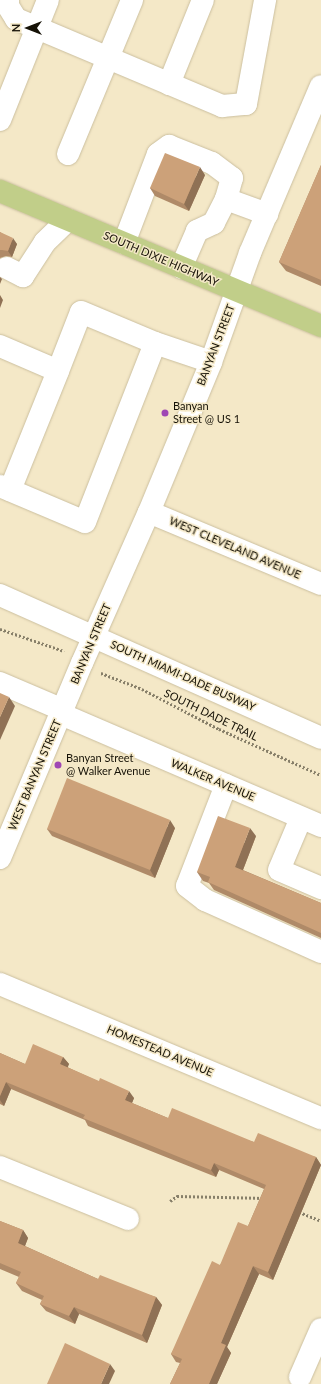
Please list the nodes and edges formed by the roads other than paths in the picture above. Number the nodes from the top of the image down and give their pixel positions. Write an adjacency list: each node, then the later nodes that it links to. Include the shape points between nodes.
1 (8, 0): 6 (street, via 8,6 16,19)
2 (48, 0): 6 (street)
3 (132, 0): 7 (street)
4 (203, 0): 8 (street)
5 (265, 0): 8 (street, via 246,104 222,106)
6 (36, 29): 7 (street); 10 (street)
7 (108, 59): 8 (street); 12 (street)
8 (168, 84)
9 (321, 86): 11 (street, BANYAN STREET)
10 (2, 108)
11 (313, 128): 15 (street, BANYAN STREET)
12 (68, 154)
13 (0, 191): 16 (highway, SOUTH DIXIE HIGHWAY)
14 (226, 199): 15 (street); 17 (street, via 232,178 212,163 168,146 158,154); 19 (street, via 214,224 197,231)
15 (267, 214): 20 (street, BANYAN STREET)
16 (68, 220): 17 (highway, SOUTH DIXIE HIGHWAY); 18 (street, via 45,242 23,276)
17 (124, 243): 19 (highway, SOUTH DIXIE HIGHWAY)
18 (7, 268)
19 (181, 268): 20 (highway, SOUTH DIXIE HIGHWAY)
20 (237, 291): 21 (highway, SOUTH DIXIE HIGHWAY); 24 (street, BANYAN STREET)
21 (321, 326)
22 (155, 343): 24 (street); 25 (street, via 81,312); 26 (street, via 85,522)
23 (0, 346): 25 (street)
24 (210, 362): 27 (street, BANYAN STREET)
25 (58, 370): 26 (street)
26 (5, 488)
27 (149, 512): 28 (street, WEST CLEVELAND AVENUE); 30 (street, BANYAN STREET)
28 (321, 584)
29 (0, 595): 30 (street, SOUTH MIAMI-DADE BUSWAY)
30 (94, 636): 32 (street, BANYAN STREET); 33 (street, SOUTH MIAMI-DADE BUSWAY)
31 (0, 683): 32 (street, WALKER AVENUE)
32 (62, 712): 34 (street, WALKER AVENUE); 35 (street, WEST BANYAN STREET)
33 (321, 738)
34 (226, 785): 36 (street, WALKER AVENUE); 40 (street, via 187,886 205,900)
35 (9, 815): 38 (street, WEST BANYAN STREET)
36 (301, 818): 37 (street, WALKER AVENUE); 39 (street, via 279,870)
37 (321, 826)
38 (0, 858)
39 (321, 888)
40 (321, 952)
41 (0, 984): 42 (street, HOMESTEAD AVENUE)
42 (321, 1118)
43 (0, 1167): 44 (street)
44 (128, 1219)
45 (321, 1329): 46 (street)
46 (300, 1378)

